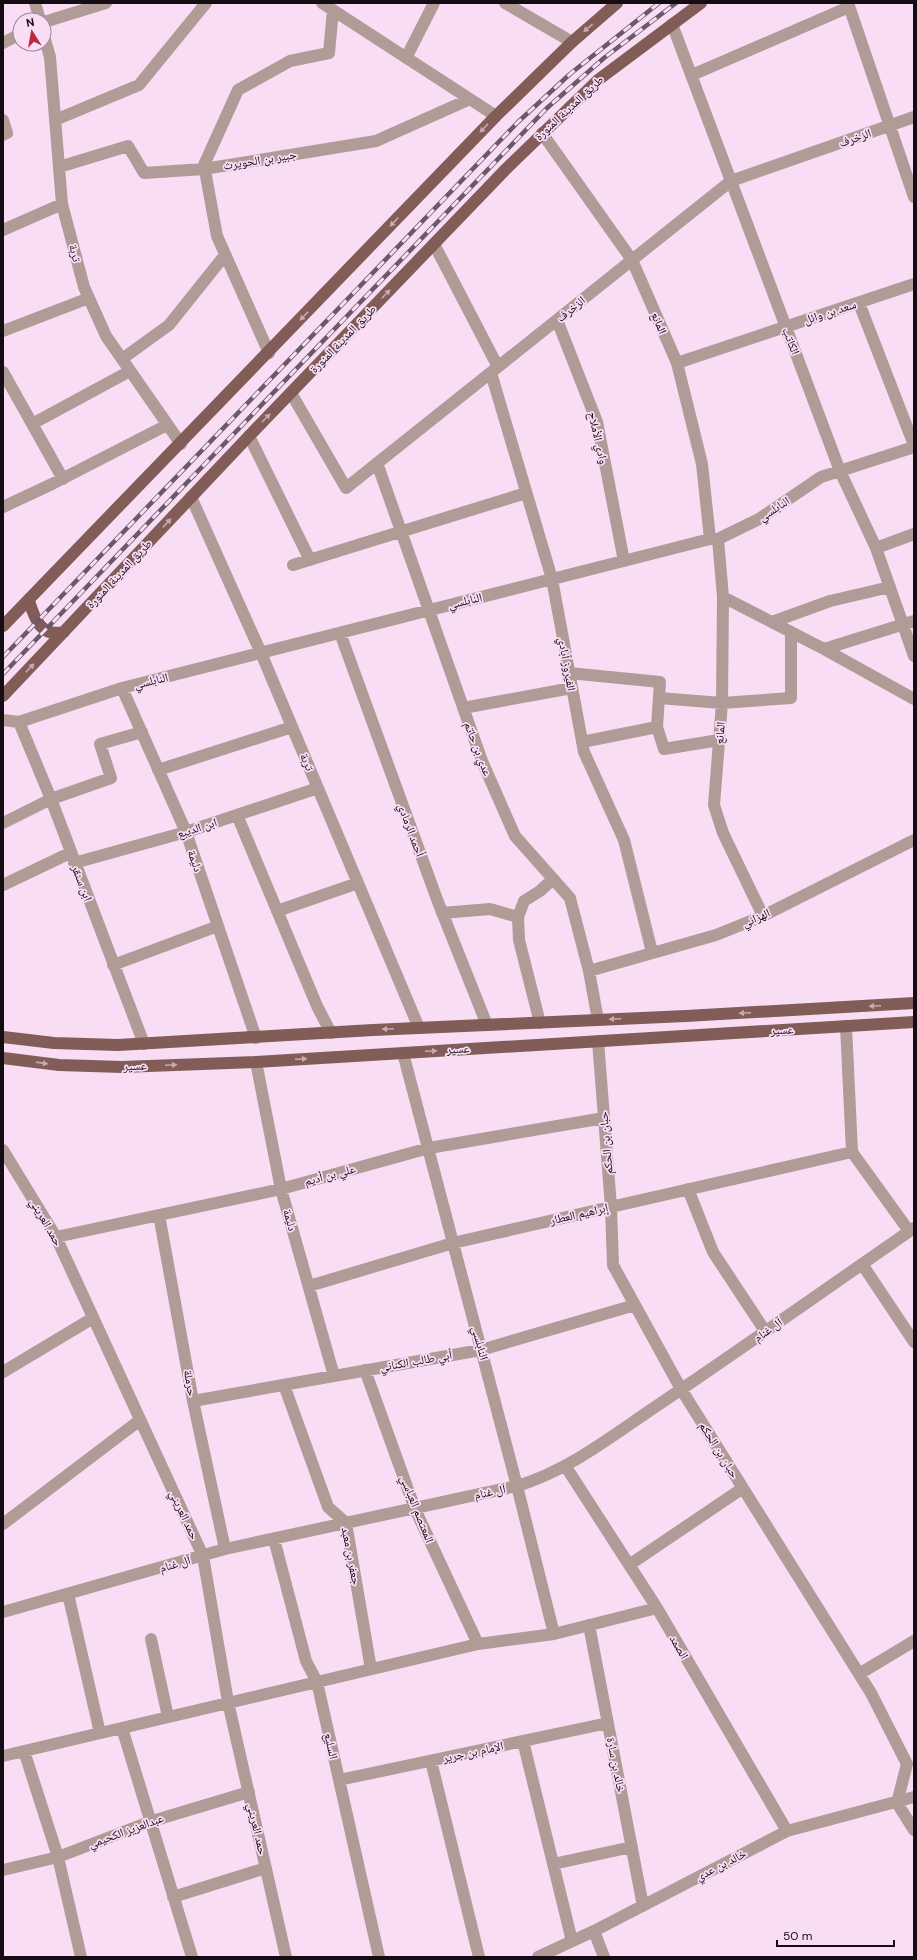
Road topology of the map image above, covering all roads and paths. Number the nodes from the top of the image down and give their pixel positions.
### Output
1 (106, 3) edge
2 (206, 3) edge
3 (322, 3) edge
4 (434, 3) edge
5 (505, 3) edge
6 (617, 3) edge
7 (701, 3) edge
8 (848, 5) edge
9 (333, 10) junction
10 (52, 20) edge
11 (672, 24) junction
12 (12, 38) edge
13 (572, 42) junction
14 (3, 43) edge
15 (49, 52) edge
16 (406, 58) junction
17 (692, 75) junction
18 (470, 99) junction
19 (496, 116) junction
20 (914, 117) edge
21 (3, 120) edge
22 (55, 120) junction
23 (891, 125) junction
24 (542, 133) junction
25 (3, 135) edge
26 (59, 167) junction
27 (204, 167) junction
28 (731, 181) junction
29 (914, 197) edge
30 (62, 204) junction
31 (3, 230) edge
32 (434, 244) junction
33 (225, 255) junction
34 (632, 260) junction
35 (914, 284) edge
36 (89, 298) junction
37 (858, 302) junction
38 (557, 320) junction
39 (786, 327) junction
40 (3, 331) edge
41 (269, 353) junction
42 (122, 359) junction
43 (677, 363) junction
44 (494, 370) junction
45 (130, 371) junction
46 (3, 372) edge
47 (291, 393) junction
48 (32, 424) junction
49 (167, 425) junction
50 (249, 436) junction
51 (181, 444) junction
52 (914, 446) edge
53 (377, 464) junction
54 (840, 471) junction
55 (63, 479) junction
56 (526, 493) junction
57 (191, 497) junction
58 (4, 505) edge
59 (401, 532) junction
60 (914, 534) edge
61 (714, 539) junction
62 (876, 548) junction
63 (310, 560) junction
64 (624, 561) junction
65 (293, 565) dead end
66 (552, 579) junction
67 (890, 587) junction
68 (723, 597) junction
69 (29, 600) junction
70 (429, 610) junction
71 (772, 622) junction
72 (909, 623) edge
73 (3, 626) edge
74 (64, 632) junction
75 (791, 632) junction
76 (340, 633) junction
77 (824, 649) junction
78 (261, 653) junction
79 (914, 656) edge
80 (569, 673) junction
81 (122, 688) junction
82 (572, 688) junction
83 (3, 696) edge
84 (659, 698) junction
85 (914, 699) edge
86 (722, 703) junction
87 (463, 708) junction
88 (3, 720) edge
89 (19, 722) junction
90 (292, 727) junction
91 (657, 727) junction
92 (142, 732) junction
93 (719, 740) junction
94 (582, 742) junction
95 (158, 770) junction
96 (318, 788) junction
97 (51, 799) junction
98 (238, 815) junction
99 (3, 823) edge
100 (186, 832) junction
101 (914, 840) edge
102 (72, 858) junction
103 (553, 879) junction
104 (5, 880) edge
105 (358, 883) junction
106 (277, 911) junction
107 (442, 912) junction
108 (763, 916) junction
109 (518, 917) junction
110 (218, 926) junction
111 (652, 952) junction
112 (114, 965) junction
113 (589, 971) junction
114 (914, 1003) edge
115 (598, 1020) junction
116 (914, 1022) edge
117 (540, 1023) junction
118 (487, 1025) junction
119 (846, 1026) junction
120 (419, 1028) junction
121 (331, 1033) junction
122 (3, 1037) edge
123 (256, 1038) junction
124 (598, 1041) junction
125 (144, 1044) junction
126 (403, 1053) junction
127 (3, 1058) edge
128 (256, 1062) junction
129 (604, 1118) junction
130 (429, 1148) junction
131 (3, 1150) edge
132 (852, 1152) junction
133 (281, 1189) junction
134 (688, 1189) junction
135 (611, 1207) junction
136 (159, 1215) junction
137 (911, 1230) edge
138 (56, 1237) junction
139 (453, 1243) junction
140 (862, 1264) junction
141 (308, 1286) junction
142 (635, 1305) junction
143 (93, 1318) junction
144 (765, 1331) junction
145 (914, 1342) edge
146 (481, 1350) junction
147 (365, 1370) junction
148 (3, 1372) edge
149 (334, 1376) junction
150 (284, 1385) junction
151 (681, 1389) junction
152 (193, 1401) junction
153 (140, 1420) junction
154 (566, 1467) junction
155 (517, 1486) junction
156 (743, 1488) junction
157 (415, 1509) junction
158 (346, 1523) junction
159 (3, 1524) edge
160 (274, 1539) junction
161 (225, 1549) junction
162 (203, 1556) junction
163 (629, 1565) junction
164 (68, 1594) junction
165 (657, 1608) junction
166 (3, 1612) edge
167 (589, 1625) junction
168 (554, 1634) junction
169 (151, 1639) dead end
170 (914, 1641) edge
171 (478, 1644) junction
172 (371, 1669) junction
173 (859, 1674) junction
174 (317, 1682) junction
175 (228, 1702) junction
176 (168, 1717) junction
177 (608, 1723) junction
178 (122, 1728) junction
179 (100, 1733) junction
180 (523, 1741) junction
181 (24, 1751) junction
182 (3, 1756) edge
183 (431, 1761) junction
184 (339, 1780) junction
185 (249, 1792) junction
186 (914, 1797) edge
187 (897, 1803) junction
188 (149, 1822) junction
189 (914, 1830) edge
190 (787, 1831) junction
191 (632, 1847) junction
192 (58, 1857) junction
193 (553, 1864) junction
194 (266, 1868) junction
195 (3, 1870) edge
196 (173, 1897) junction
197 (643, 1906) junction
198 (594, 1931) junction
199 (572, 1941) junction
200 (80, 1957) edge
201 (192, 1957) edge
202 (286, 1957) edge
203 (379, 1957) edge
204 (479, 1957) edge
205 (538, 1957) edge
206 (604, 1957) edge

1 - 10 street
2 - 22 street
3 - 9 street
4 - 16 street
5 - 13 street
6 -> 13 main road
7 - 11 main road, طريق المدينة المنورة
8 - 17 street
8 - 23 street
9 - 16 street
9 - 27 street
11 - 17 street, الكاتب
11 - 24 main road, طريق المدينة المنورة
12 - 14 street
13 - 19 main road
15 - 22 street, تربة
16 - 18 street
17 - 28 street, الكاتب
18 - 19 street
18 - 27 street, جبير بن الحويرث
19 -> 41 main road
20 - 23 street, الزخرف
21 - 25 street
22 - 26 street, تربة
23 - 28 street, الزخرف
23 - 29 street
24 - 32 main road, طريق المدينة المنورة
24 - 34 street, المانع
26 - 27 street, جبير بن الحويرث
26 - 30 street, تربة
27 - 33 street
28 - 34 street, الزخرف
28 - 39 street, الكاتب
30 - 31 street
30 - 36 street, تربة
32 - 44 street, الفيروز آبادي
47 -> 32 main road, طريق المدينة المنورة
33 - 41 street
33 - 42 street
34 - 38 street, الزخرف
34 - 43 street, المانع
35 - 37 street, سعد بن وائل
36 - 40 street
36 - 42 street, تربة
37 - 39 street, سعد بن وائل
37 - 52 street
38 - 44 street, الزخرف
38 - 64 street, وادي الأملاح
39 - 43 street, سعد بن وائل
39 - 54 street, الكاتب
41 - 51 main road
42 - 45 street, تربة
43 - 61 street, المانع
44 - 53 street, الزخرف
44 - 56 street, الفيروز آبادي
45 - 48 street
45 - 49 street, تربة
46 - 48 street
50 -> 47 main road, طريق المدينة المنورة
47 - 53 street, الزخرف
48 - 55 street
49 - 51 street, تربة
49 - 55 street
50 - 57 main road, طريق المدينة المنورة
50 - 63 street
51 - 69 main road
52 - 54 street, النابلسي
53 - 59 street, عدي بن حاتم
54 - 61 street, النابلسي
54 - 62 street, الكاتب
55 - 58 street
56 - 59 street
56 - 66 street, الفيروز آبادي
74 -> 57 main road, طريق المدينة المنورة
57 - 78 street, تربة
59 - 63 street
59 - 70 street, عدي بن حاتم
60 - 62 street
61 - 64 street, النابلسي
61 - 68 street, المانع
62 - 67 street, الكاتب
63 - 65 street
64 - 66 street, النابلسي
66 - 70 street, النابلسي
66 - 80 street, الفيروز آبادي
67 - 71 street
67 - 72 street, الكاتب
68 - 71 street
68 - 86 street, المانع
69 - 73 main road
69 - 74 main road
70 - 76 street, النابلسي
70 - 87 street, عدي بن حاتم
71 - 75 street
72 - 77 street
72 - 79 street, الكاتب
83 -> 74 main road, طريق المدينة المنورة
75 - 77 street
75 - 86 street
76 - 78 street, النابلسي
76 - 107 street, أحمد الرمادي
77 - 85 street
78 - 81 street, النابلسي
78 - 90 street, تربة
80 - 82 street, الفيروز آبادي
80 - 84 street
81 - 89 street, النابلسي
81 - 92 street, دليمة
82 - 87 street
82 - 94 street, الفيروز آبادي
84 - 86 street
84 - 91 street
86 - 93 street, المانع
87 - 103 street, عدي بن حاتم
88 - 89 street, النابلسي
89 - 97 street, ابن سنقر
90 - 95 street
90 - 96 street, تربة
91 - 93 street
91 - 94 street
92 - 95 street, دليمة
92 - 97 street
93 - 108 street, المانع
94 - 111 street, الفيروز آبادي
95 - 100 street, دليمة
96 - 98 street, ابن الديبع
96 - 105 street, تربة
97 - 99 street
97 - 102 street, ابن سنقر
98 - 100 street, ابن الديبع
98 - 106 street
100 - 102 street, ابن الديبع
100 - 110 street, دليمة
101 - 108 street, الهزاني
102 - 104 street, ابن الديبع
102 - 112 street, ابن سنقر
103 - 109 street
103 - 113 street, عدي بن حاتم
105 - 106 street
105 - 120 street, تربة
106 - 121 street
107 - 109 street
107 - 118 street, أحمد الرمادي
108 - 111 street, الهزاني
109 - 117 street
110 - 112 street
110 - 123 street, دليمة
111 - 113 street, الهزاني
112 - 125 street, ابن سنقر
113 - 115 street, عدي بن حاتم
114 -> 115 main road, عسير
115 - 117 main road, عسير
116 - 119 main road, عسير
117 - 118 main road, عسير
118 - 120 main road, عسير
119 - 124 main road, عسير
119 - 132 street
120 -> 121 main road, عسير
121 - 123 main road, عسير
122 - 125 main road, عسير
123 - 125 main road, عسير
126 -> 124 main road, عسير
124 - 129 street, حبان بن الحكم
128 -> 126 main road, عسير
126 - 130 street, النابلسي
127 -> 128 main road, عسير
128 - 133 street, دليمة
129 - 130 street, علي بن أديم
129 - 135 street, حبان بن الحكم
130 - 133 street, علي بن أديم
130 - 139 street, النابلسي
131 - 138 street, حمد العريني
132 - 134 street, إبراهيم العطار
132 - 137 street
133 - 136 street, علي بن أديم
133 - 141 street, دليمة
134 - 135 street, إبراهيم العطار
134 - 144 street
135 - 139 street, إبراهيم العطار
135 - 142 street, حبان بن الحكم
136 - 138 street, علي بن أديم
136 - 152 street, حرملة
137 - 140 street, آل غنام
138 - 143 street, حمد العريني
139 - 141 street, إبراهيم العطار
139 - 146 street, النابلسي
140 - 144 street, آل غنام
140 - 145 street
141 - 149 street, دليمة
142 - 146 street, أبي طالب الكناني
142 - 151 street, حبان بن الحكم
143 - 148 street
143 - 153 street, حمد العريني
144 - 151 street, آل غنام
146 - 147 street, أبي طالب الكناني
146 - 155 street, النابلسي
147 - 149 street, أبي طالب الكناني
147 - 157 street, المعتصم العباسي
149 - 150 street, أبي طالب الكناني
150 - 152 street, أبي طالب الكناني
150 - 158 street, جعفر بن معبد
151 - 154 street, آل غنام
151 - 156 street, حبان بن الحكم
152 - 161 street, حرملة
153 - 159 street
153 - 162 street, حمد العريني
154 - 155 street, آل غنام
154 - 163 street, الصمد
155 - 157 street, آل غنام
155 - 168 street, النابلسي
156 - 163 street
156 - 173 street, حبان بن الحكم
157 - 158 street, آل غنام
157 - 171 street, المعتصم العباسي
158 - 160 street, آل غنام
158 - 172 street, جعفر بن معبد
160 - 161 street, آل غنام
160 - 174 street, السليع
161 - 162 street, آل غنام
162 - 164 street, آل غنام
162 - 175 street, حمد العريني
163 - 165 street, الصمد
164 - 166 street, آل غنام
164 - 179 street
165 - 167 street
165 - 190 street, الصمد
167 - 168 street
167 - 177 street, خالد بن سارة
168 - 171 street
169 - 176 street
170 - 173 street
171 - 172 street
172 - 174 street
173 - 187 street, حبان بن الحكم
174 - 175 street
174 - 184 street, السليع
175 - 176 street
175 - 185 street, حمد العريني
176 - 178 street
177 - 180 street, الإمام بن جرير
177 - 191 street, خالد بن سارة
178 - 179 street
178 - 188 street
179 - 181 street
180 - 183 street, الإمام بن جرير
180 - 193 street
181 - 182 street
181 - 192 street
183 - 184 street, الإمام بن جرير
183 - 204 street
184 - 203 street, السليع
185 - 188 street, عبدالعزيز الكحيمي
185 - 194 street, حمد العريني
186 - 187 street, خالد بن عدي
187 - 189 street
187 - 190 street, خالد بن عدي
188 - 192 street, عبدالعزيز الكحيمي
188 - 196 street
190 - 197 street, خالد بن عدي
191 - 193 street
191 - 197 street, خالد بن سارة
192 - 195 street, عبدالعزيز الكحيمي
192 - 200 street
193 - 199 street
194 - 196 street
194 - 202 street, حمد العريني
196 - 201 street
197 - 198 street, خالد بن عدي
198 - 199 street, خالد بن عدي
198 - 206 street
199 - 205 street, خالد بن عدي

